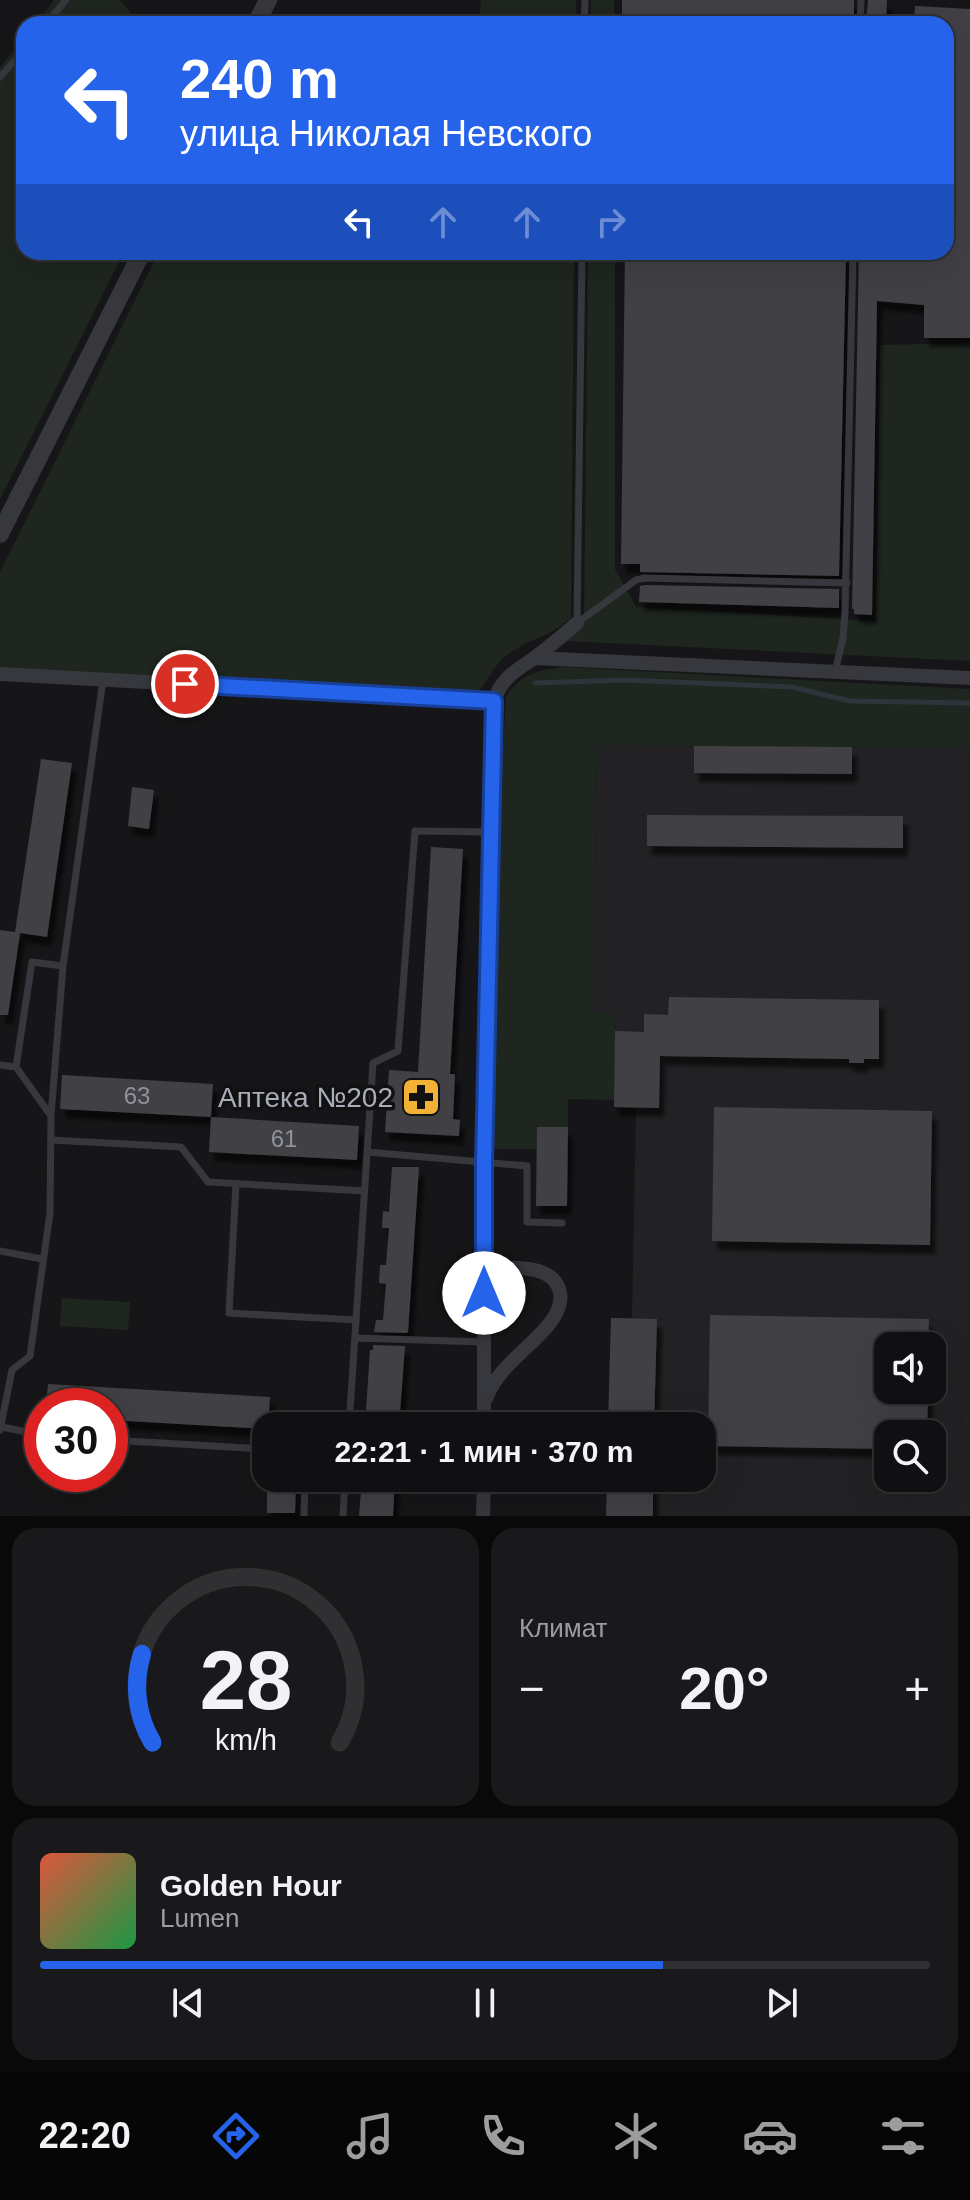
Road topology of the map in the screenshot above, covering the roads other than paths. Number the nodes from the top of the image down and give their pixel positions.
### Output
1 (66, 0) edge
2 (53, 16) edge
3 (16, 59) edge
4 (0, 77) edge
5 (138, 260) edge
6 (582, 260) edge
7 (853, 260) edge
8 (0, 534) edge
9 (847, 583) junction
10 (577, 623) junction
11 (534, 658) junction
12 (835, 672) junction
13 (0, 674) edge
14 (970, 678) edge
15 (103, 680) junction
16 (494, 701) junction
17 (491, 832) junction
18 (63, 966) junction
19 (0, 1065) edge
20 (16, 1067) junction
21 (51, 1116) junction
22 (51, 1140) junction
23 (367, 1152) junction
24 (484, 1164) junction
25 (236, 1184) junction
26 (364, 1191) junction
27 (562, 1223) dead end
28 (0, 1251) edge
29 (42, 1259) junction
30 (484, 1268) junction
31 (356, 1320) junction
32 (355, 1338) junction
33 (484, 1342) junction
34 (0, 1369) edge
35 (12, 1370) junction
36 (485, 1409) junction
37 (350, 1412) edge
38 (485, 1412) edge
39 (1, 1429) edge
40 (24, 1432) edge
41 (128, 1441) edge
42 (252, 1448) edge
43 (305, 1492) edge
44 (344, 1492) edge
45 (484, 1492) edge
46 (304, 1516) edge
47 (343, 1516) edge
48 (483, 1516) edge

1 - 2 lane
3 - 4 lane
5 - 8 street
6 - 10 lane
7 - 9 lane
9 - 10 lane
9 - 12 lane
10 - 11 street
11 - 12 street
11 - 16 street
12 - 14 street
13 - 15 street
15 - 16 street
15 - 18 lane
16 - 17 street
17 - 23 lane
17 - 24 street
18 - 20 lane
18 - 21 lane
19 - 20 lane
20 - 21 lane
21 - 22 lane
22 - 25 lane
22 - 29 lane
23 - 24 lane
23 - 26 lane
24 - 27 lane
24 - 30 street
25 - 26 lane
25 - 31 lane
26 - 31 lane
28 - 29 lane
29 - 35 lane
30 - 33 street
30 - 36 street
31 - 32 lane
32 - 33 lane
32 - 37 lane
33 - 36 street
34 - 35 lane
35 - 39 lane
36 - 38 street
39 - 40 lane
41 - 42 lane
43 - 46 lane
44 - 47 lane
45 - 48 street

